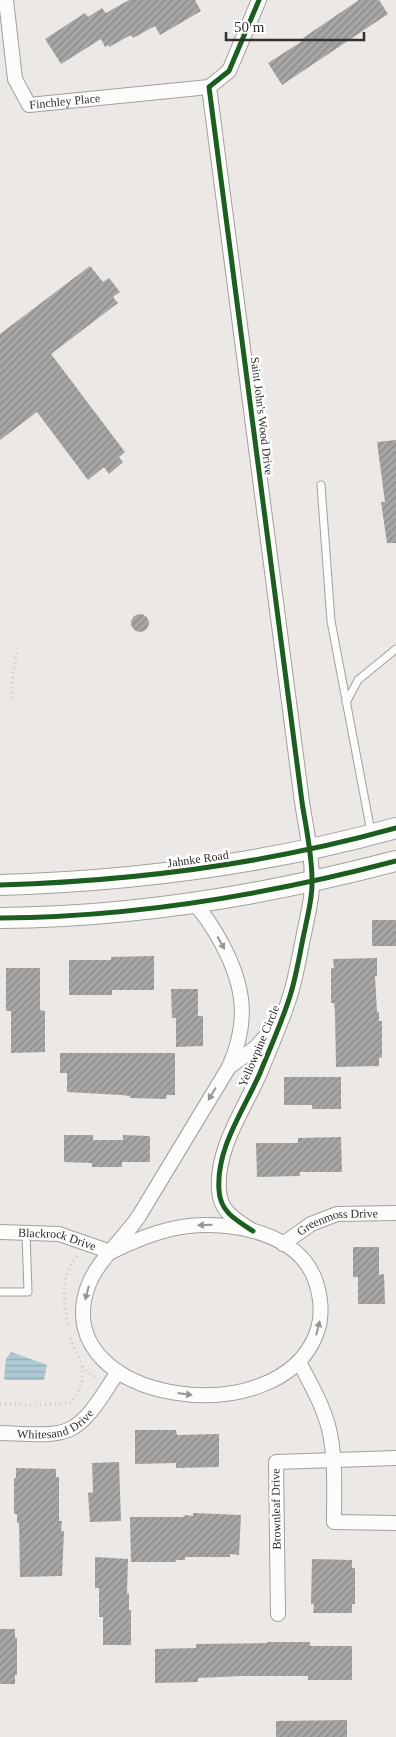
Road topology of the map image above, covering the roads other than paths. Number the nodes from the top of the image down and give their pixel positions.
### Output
1 (6, 0) edge
2 (259, 0) edge
3 (209, 87) junction
4 (321, 485) dead end
5 (396, 649) edge
6 (346, 703) junction
7 (396, 828) edge
8 (372, 834) junction
9 (310, 849) junction
10 (396, 861) edge
11 (312, 882) junction
12 (0, 885) edge
13 (194, 902) junction
14 (0, 918) edge
15 (282, 1016) junction
16 (229, 1066) junction
17 (396, 1212) edge
18 (253, 1231) junction
19 (0, 1232) edge
20 (26, 1232) junction
21 (283, 1244) junction
22 (111, 1252) junction
23 (0, 1292) edge
24 (299, 1362) junction
25 (118, 1372) junction
26 (0, 1433) edge
27 (396, 1458) edge
28 (333, 1460) junction
29 (396, 1523) edge
30 (278, 1614) dead end

1 - 3 street, Finchley Place
2 - 3 street
3 - 9 street, Saint John's Wood Drive
4 - 6 lane
5 - 6 lane
6 - 8 lane
7 - 8 main road, Jahnke Road
8 - 9 main road, Jahnke Road
9 - 11 street, Yellowpine Circle
9 - 12 main road, Jahnke Road
10 - 11 main road
11 - 13 main road
11 - 15 street, Yellowpine Circle
13 - 14 main road
13 -> 16 street, Yellowpine Circle
15 - 16 street, Yellowpine Circle
15 - 18 street, Yellowpine Circle
16 -> 22 street, Yellowpine Circle
17 - 21 street, Greenmoss Drive
18 - 21 street, Yellowpine Circle
18 -> 22 street, Yellowpine Circle
19 - 20 street, Blackrock Drive
20 - 22 street, Blackrock Drive
20 - 23 lane
24 -> 21 street, Yellowpine Circle
22 -> 25 street, Yellowpine Circle
25 -> 24 street, Yellowpine Circle
24 - 28 street
25 - 26 street, Whitesand Drive
27 - 28 street, Brownleaf Drive
28 - 29 street
28 - 30 street, Brownleaf Drive

